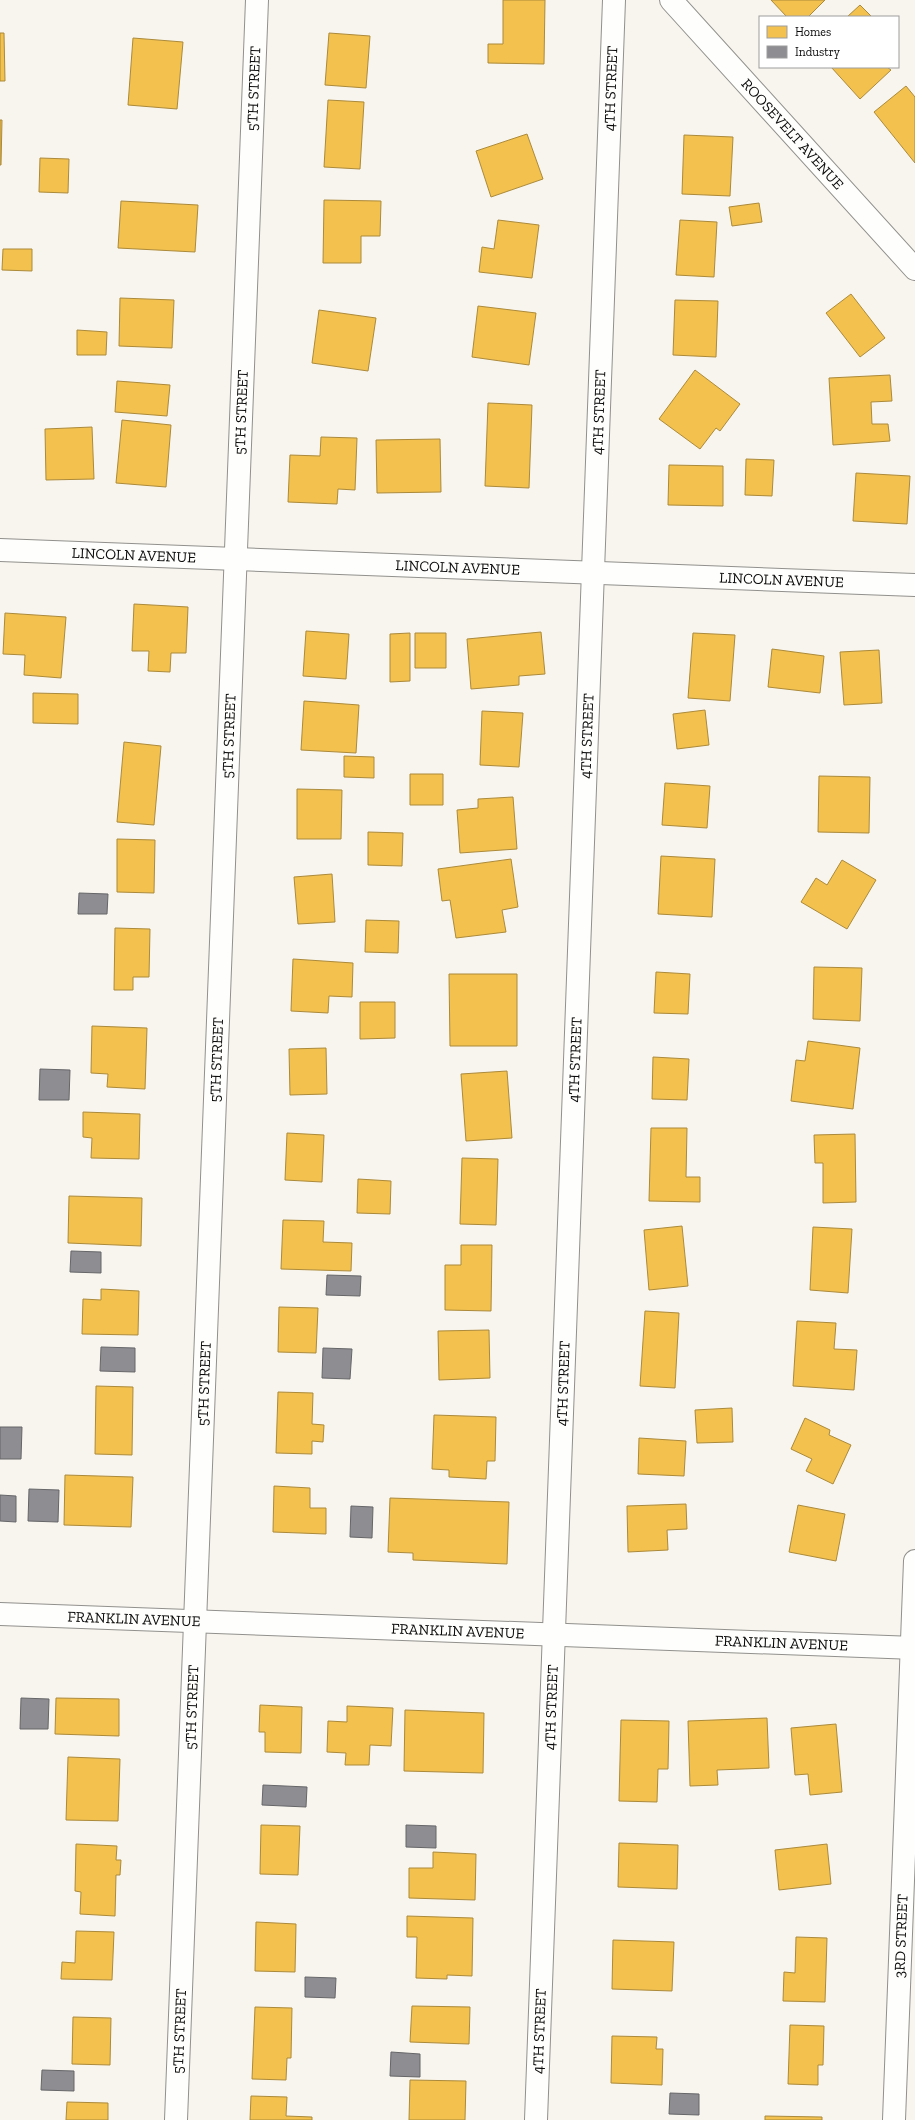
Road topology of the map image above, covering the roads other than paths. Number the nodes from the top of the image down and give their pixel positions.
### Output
1 (257, 0) edge
2 (614, 0) edge
3 (671, 0) edge
4 (915, 269) edge
5 (0, 550) edge
6 (236, 559) junction
7 (594, 573) junction
8 (915, 585) edge
9 (915, 1561) edge
10 (0, 1614) edge
11 (196, 1621) junction
12 (555, 1634) junction
13 (913, 1648) edge
14 (176, 2120) edge
15 (536, 2120) edge
16 (894, 2120) edge

1 - 6 street, 5TH STREET
2 - 7 street, 4TH STREET
3 - 4 street, ROOSEVELT AVENUE
5 - 6 street, LINCOLN AVENUE
6 - 7 street, LINCOLN AVENUE
6 - 11 street, 5TH STREET
7 - 8 street, LINCOLN AVENUE
7 - 12 street, 4TH STREET
9 - 13 street, 3RD STREET
10 - 11 street, FRANKLIN AVENUE
11 - 12 street, FRANKLIN AVENUE
11 - 14 street, 5TH STREET
12 - 13 street, FRANKLIN AVENUE
12 - 15 street, 4TH STREET
13 - 16 street, 3RD STREET

